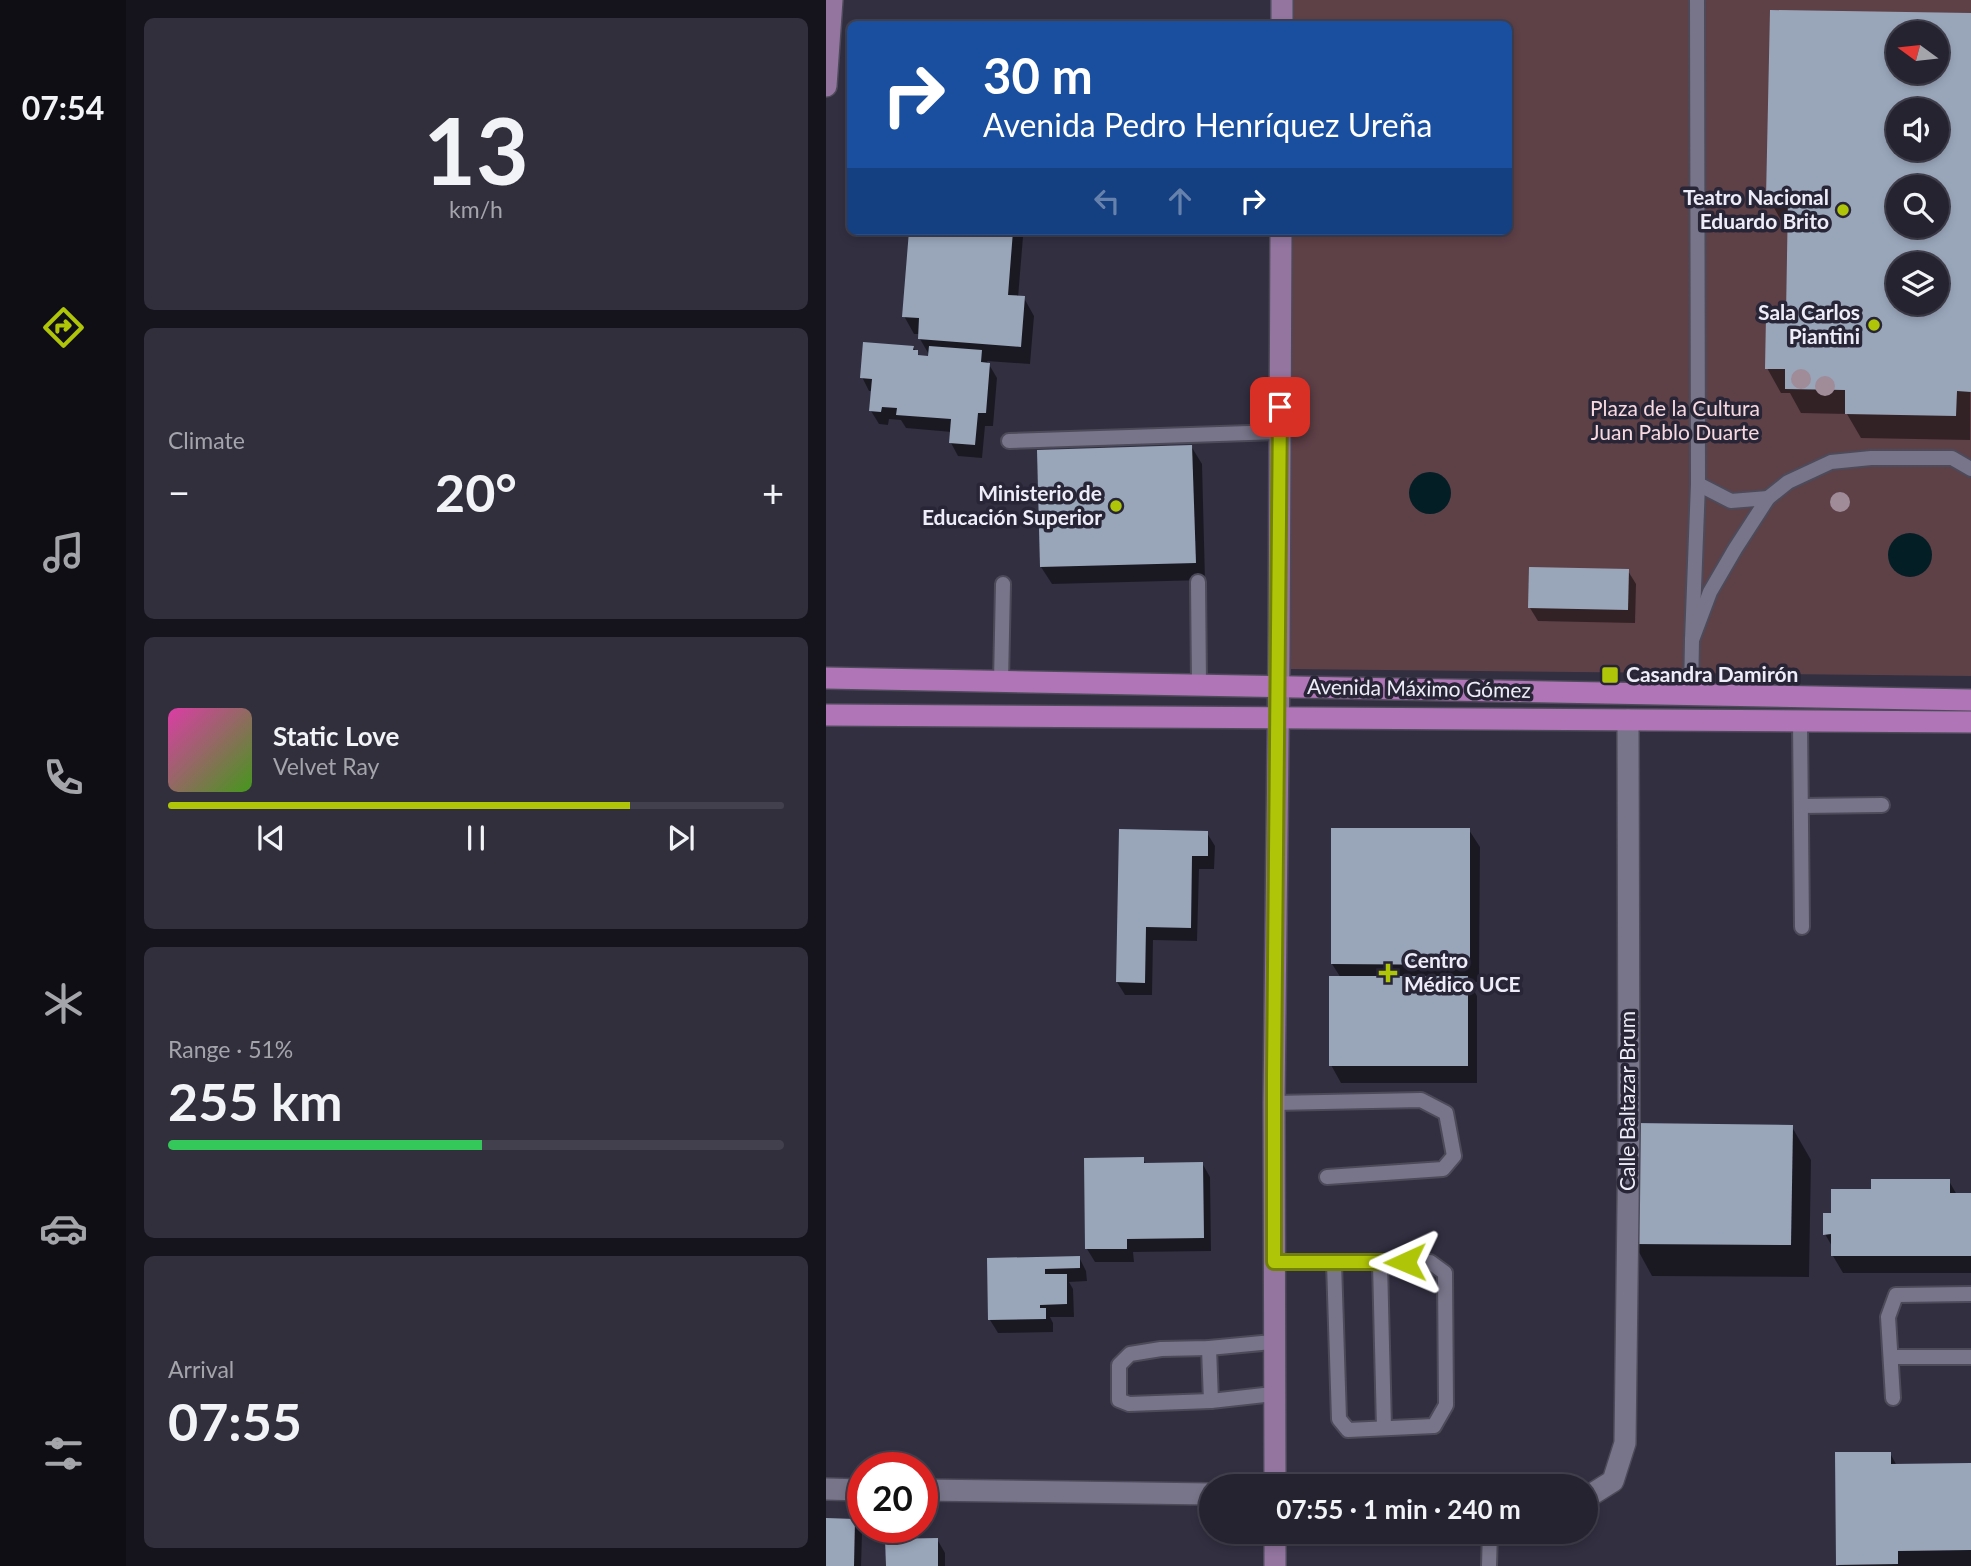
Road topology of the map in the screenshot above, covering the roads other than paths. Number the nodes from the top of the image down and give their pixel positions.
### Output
1 (832, 0) edge
2 (1282, 0) edge
3 (1697, 0) edge
4 (1282, 21) edge
5 (826, 86) edge
6 (1281, 235) edge
7 (1280, 432) junction
8 (1009, 441) dead end
9 (1971, 469) edge
10 (1698, 484) junction
11 (1768, 498) junction
12 (1198, 582) dead end
13 (1003, 584) dead end
14 (1692, 640) junction
15 (826, 678) edge
16 (1001, 682) junction
17 (1199, 685) junction
18 (1279, 687) junction
19 (1690, 694) junction
20 (1971, 700) edge
21 (826, 715) edge
22 (1278, 718) junction
23 (1628, 720) junction
24 (1800, 721) junction
25 (1971, 722) edge
26 (1882, 805) dead end
27 (1801, 806) junction
28 (1802, 927) dead end
29 (1274, 1103) junction
30 (1327, 1177) dead end
31 (1274, 1262) junction
32 (1334, 1263) junction
33 (1380, 1263) junction
34 (1971, 1294) edge
35 (1273, 1342) junction
36 (1209, 1348) junction
37 (1891, 1357) junction
38 (1971, 1357) edge
39 (1273, 1394) junction
40 (1893, 1398) dead end
41 (1211, 1401) junction
42 (1384, 1427) junction
43 (1275, 1474) edge
44 (826, 1489) edge
45 (847, 1490) edge
46 (938, 1490) edge
47 (1598, 1490) edge
48 (1199, 1494) edge
49 (1275, 1544) edge
50 (1490, 1544) edge
51 (1275, 1566) edge
52 (1489, 1566) edge

1 - 5 main road
2 - 4 main road
3 - 10 lane
6 - 7 main road
7 - 8 lane
7 - 18 main road
9 - 11 lane
10 - 11 lane
10 - 14 lane
11 - 14 lane
12 - 17 lane
13 - 16 lane
14 - 19 lane
15 - 16 main road, Avenida Máximo Gómez
16 - 17 main road, Avenida Máximo Gómez
17 - 18 main road, Avenida Máximo Gómez
18 - 19 main road, Avenida Máximo Gómez
18 - 22 main road
19 - 20 main road, Avenida Máximo Gómez
21 - 22 main road, Avenida Máximo Gómez
22 - 23 main road, Avenida Máximo Gómez
22 - 29 main road
23 - 24 main road, Avenida Máximo Gómez
23 - 47 street, Calle Baltazar Brum
24 - 25 main road, Avenida Máximo Gómez
24 - 27 lane
26 - 27 lane
27 - 28 lane
29 - 30 lane
29 - 31 main road
31 - 32 lane
31 - 35 main road
32 - 33 lane
32 - 42 lane
33 - 42 lane
33 - 42 lane
34 - 37 lane
35 - 36 lane
35 - 39 main road
36 - 41 lane
36 - 41 lane
37 - 38 lane
37 - 40 lane
39 - 41 lane
39 - 43 main road
44 - 45 street
46 - 48 street
49 - 51 main road
50 - 52 lane

